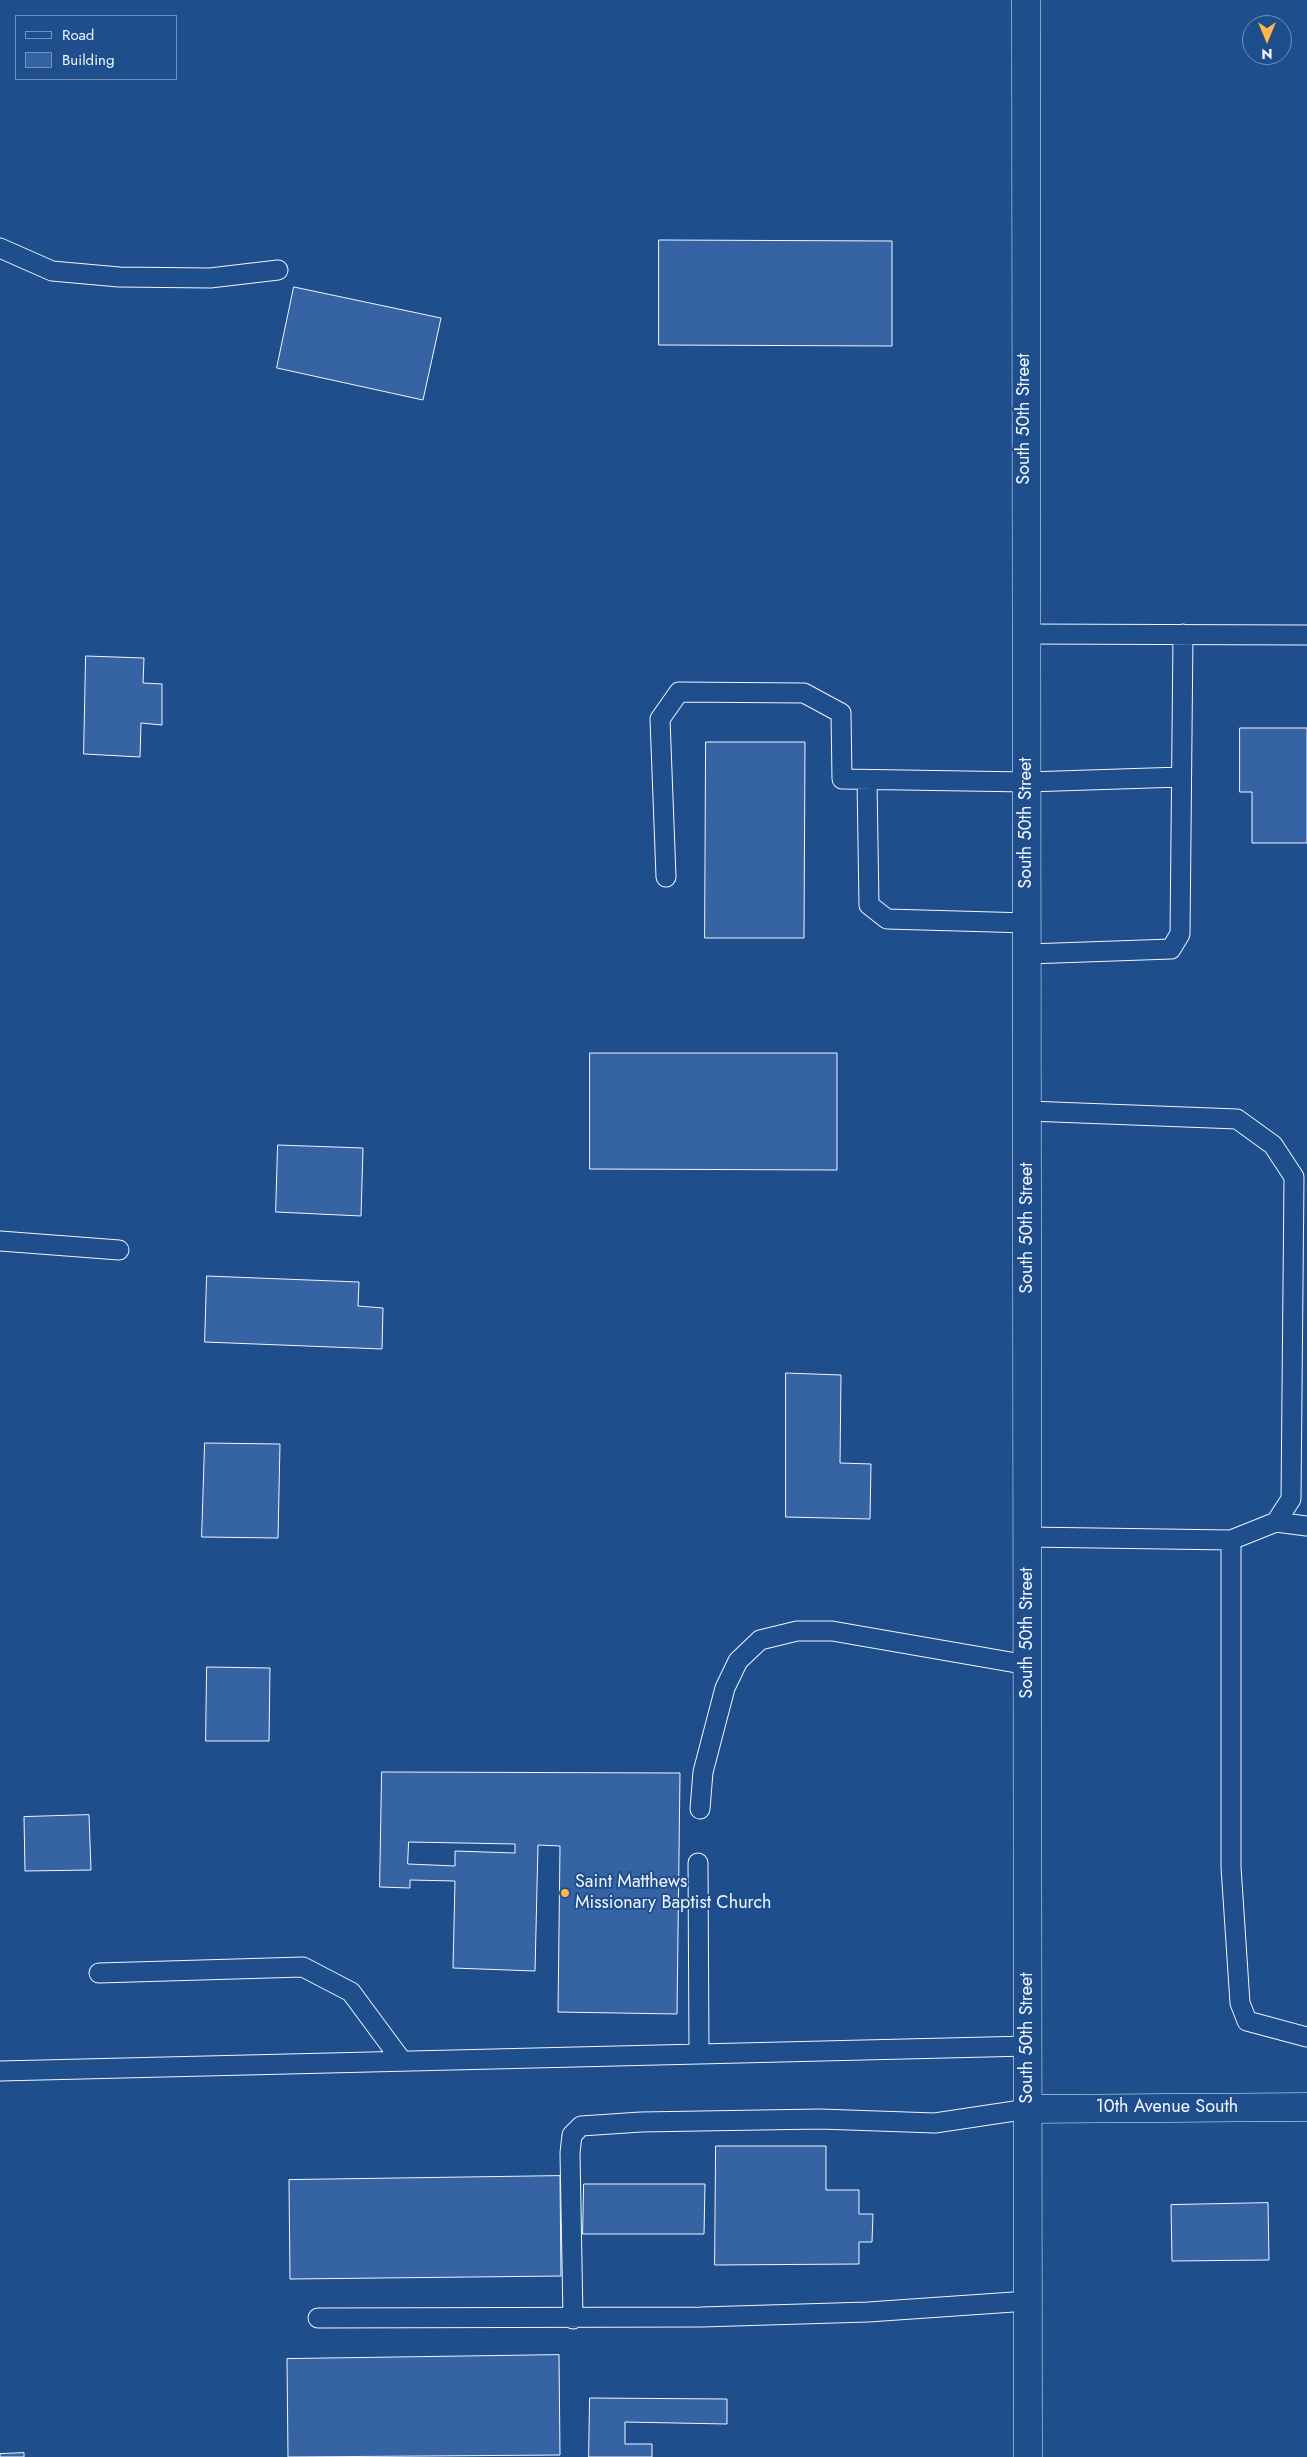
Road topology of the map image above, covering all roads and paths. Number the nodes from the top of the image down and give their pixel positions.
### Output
1 (1026, 0) edge
2 (0, 248) edge
3 (278, 270) dead end
4 (1025, 634) junction
5 (1183, 634) junction
6 (1307, 635) edge
7 (1181, 777) junction
8 (867, 780) junction
9 (1027, 782) junction
10 (666, 877) dead end
11 (1028, 923) junction
12 (1028, 954) junction
13 (1028, 1111) junction
14 (0, 1241) edge
15 (119, 1250) dead end
16 (1276, 1522) junction
17 (1307, 1526) edge
18 (1028, 1537) junction
19 (1231, 1540) junction
20 (1028, 1665) junction
21 (700, 1809) dead end
22 (698, 1863) dead end
23 (99, 1973) dead end
24 (1307, 2037) edge
25 (1028, 2046) junction
26 (699, 2054) junction
27 (402, 2061) junction
28 (0, 2071) edge
29 (1307, 2107) edge
30 (1028, 2109) junction
31 (1028, 2301) junction
32 (318, 2318) dead end
33 (572, 2319) junction
34 (1028, 2457) edge

1 - 4 main road, South 50th Street
2 - 3 lane
4 - 5 lane
4 - 9 main road, South 50th Street
5 - 6 lane
5 - 7 lane
7 - 9 lane
7 - 12 lane
8 - 9 lane
8 - 10 lane
8 - 11 lane
9 - 11 main road, South 50th Street
11 - 12 main road, South 50th Street
12 - 13 main road, South 50th Street
13 - 16 lane
13 - 18 main road, South 50th Street
14 - 15 lane
16 - 17 lane
16 - 19 lane
18 - 19 lane
18 - 20 main road, South 50th Street
19 - 24 lane
20 - 21 lane
20 - 25 main road, South 50th Street
22 - 26 lane
23 - 27 lane
25 - 26 lane
25 - 30 main road, South 50th Street
26 - 27 lane
27 - 28 lane
29 - 30 main road, 10th Avenue South
30 - 31 main road, South 50th Street
30 - 33 lane
31 - 33 lane
31 - 34 main road, South 50th Street
32 - 33 lane

